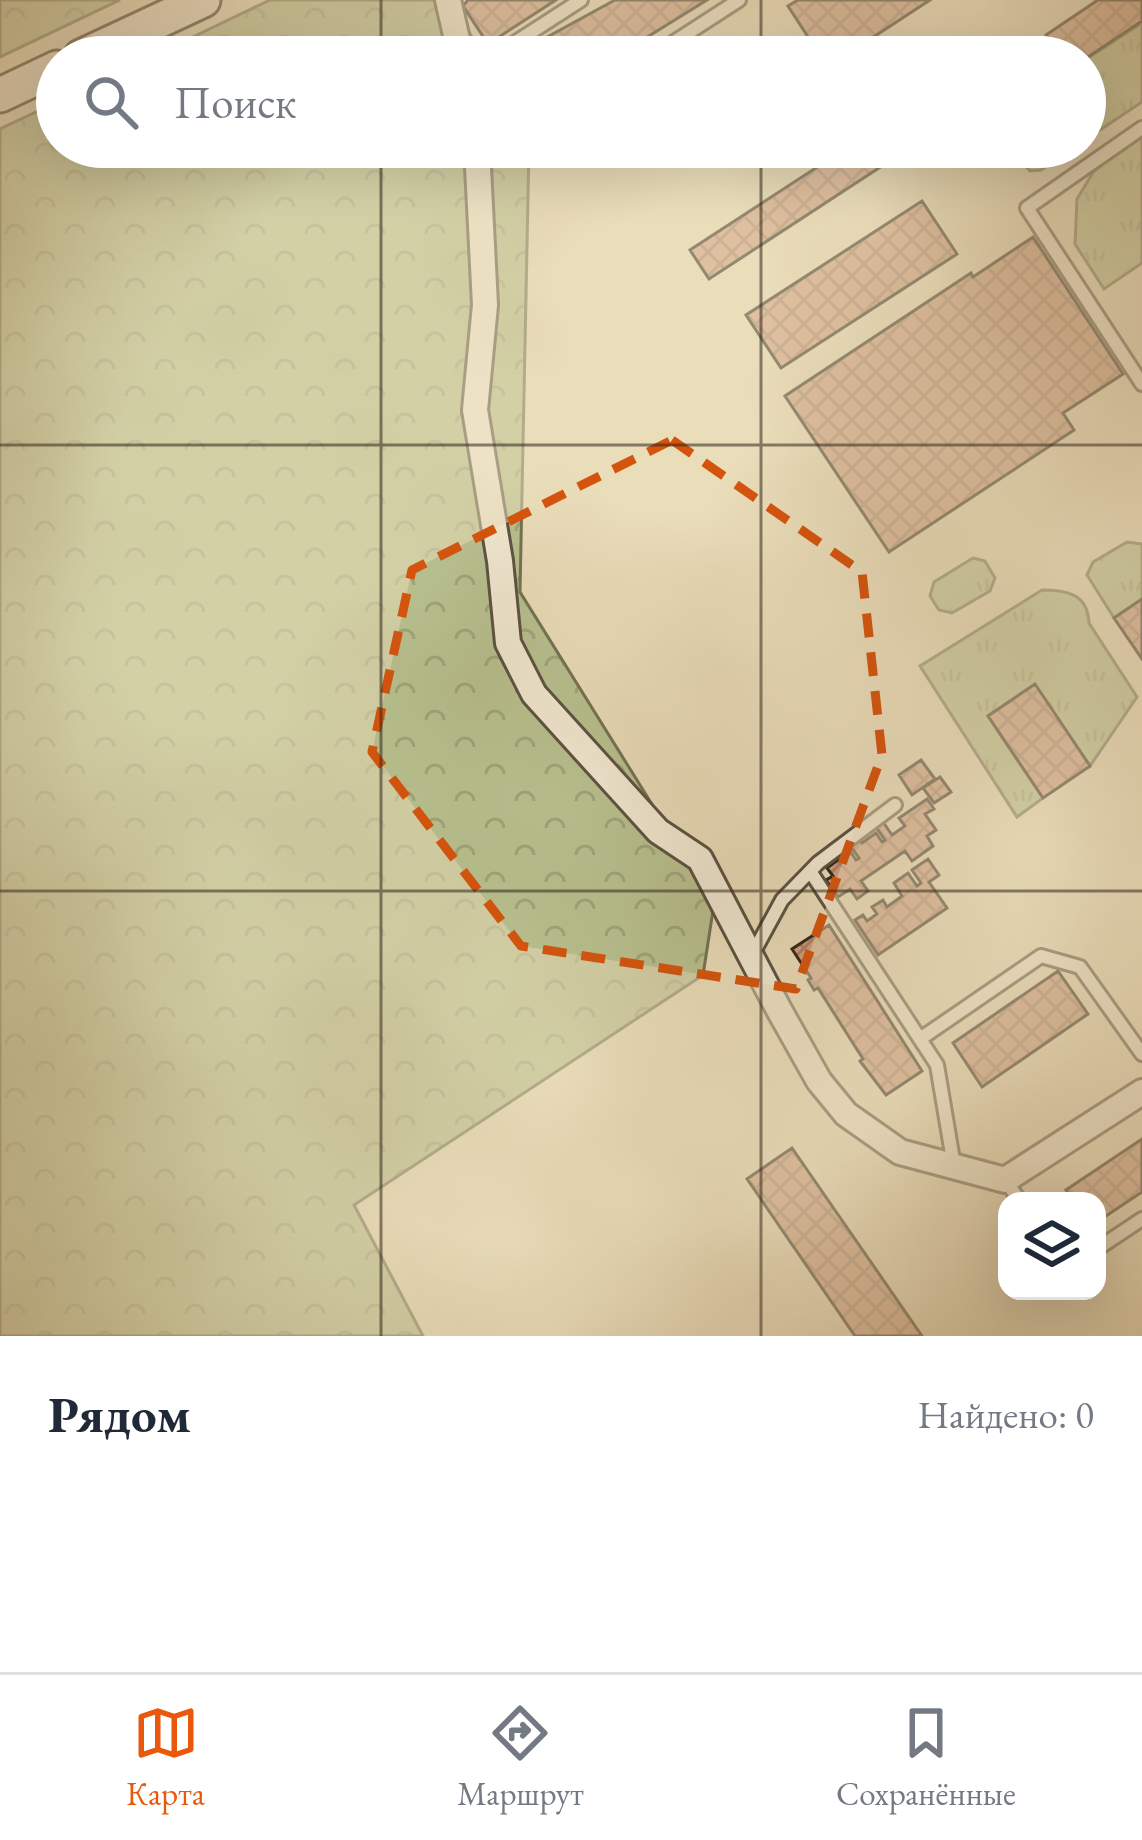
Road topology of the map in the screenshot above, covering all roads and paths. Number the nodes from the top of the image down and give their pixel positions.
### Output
1 (203, 0) edge
2 (448, 0) edge
3 (581, 0) edge
4 (739, 0) edge
5 (126, 36) edge
6 (456, 36) edge
7 (526, 36) edge
8 (683, 36) edge
9 (36, 78) edge
10 (0, 95) edge
11 (1142, 128) edge
12 (1106, 153) edge
13 (479, 168) edge
14 (1084, 168) edge
15 (1142, 384) edge
16 (895, 805) dead end
17 (810, 871) junction
18 (751, 957) junction
19 (920, 1039) junction
20 (1142, 1054) edge
21 (1142, 1092) edge
22 (954, 1167) junction
23 (1013, 1191) edge
24 (1142, 1219) edge
25 (1106, 1243) edge

1 - 5 main road
2 - 6 street
3 - 7 lane
4 - 8 lane
9 - 10 main road
11 - 12 lane
13 - 18 street
14 - 15 lane
16 - 17 lane
17 - 18 lane
17 - 19 lane
18 - 22 street
19 - 20 lane
19 - 22 lane
21 - 23 street
22 - 23 street
24 - 25 lane

